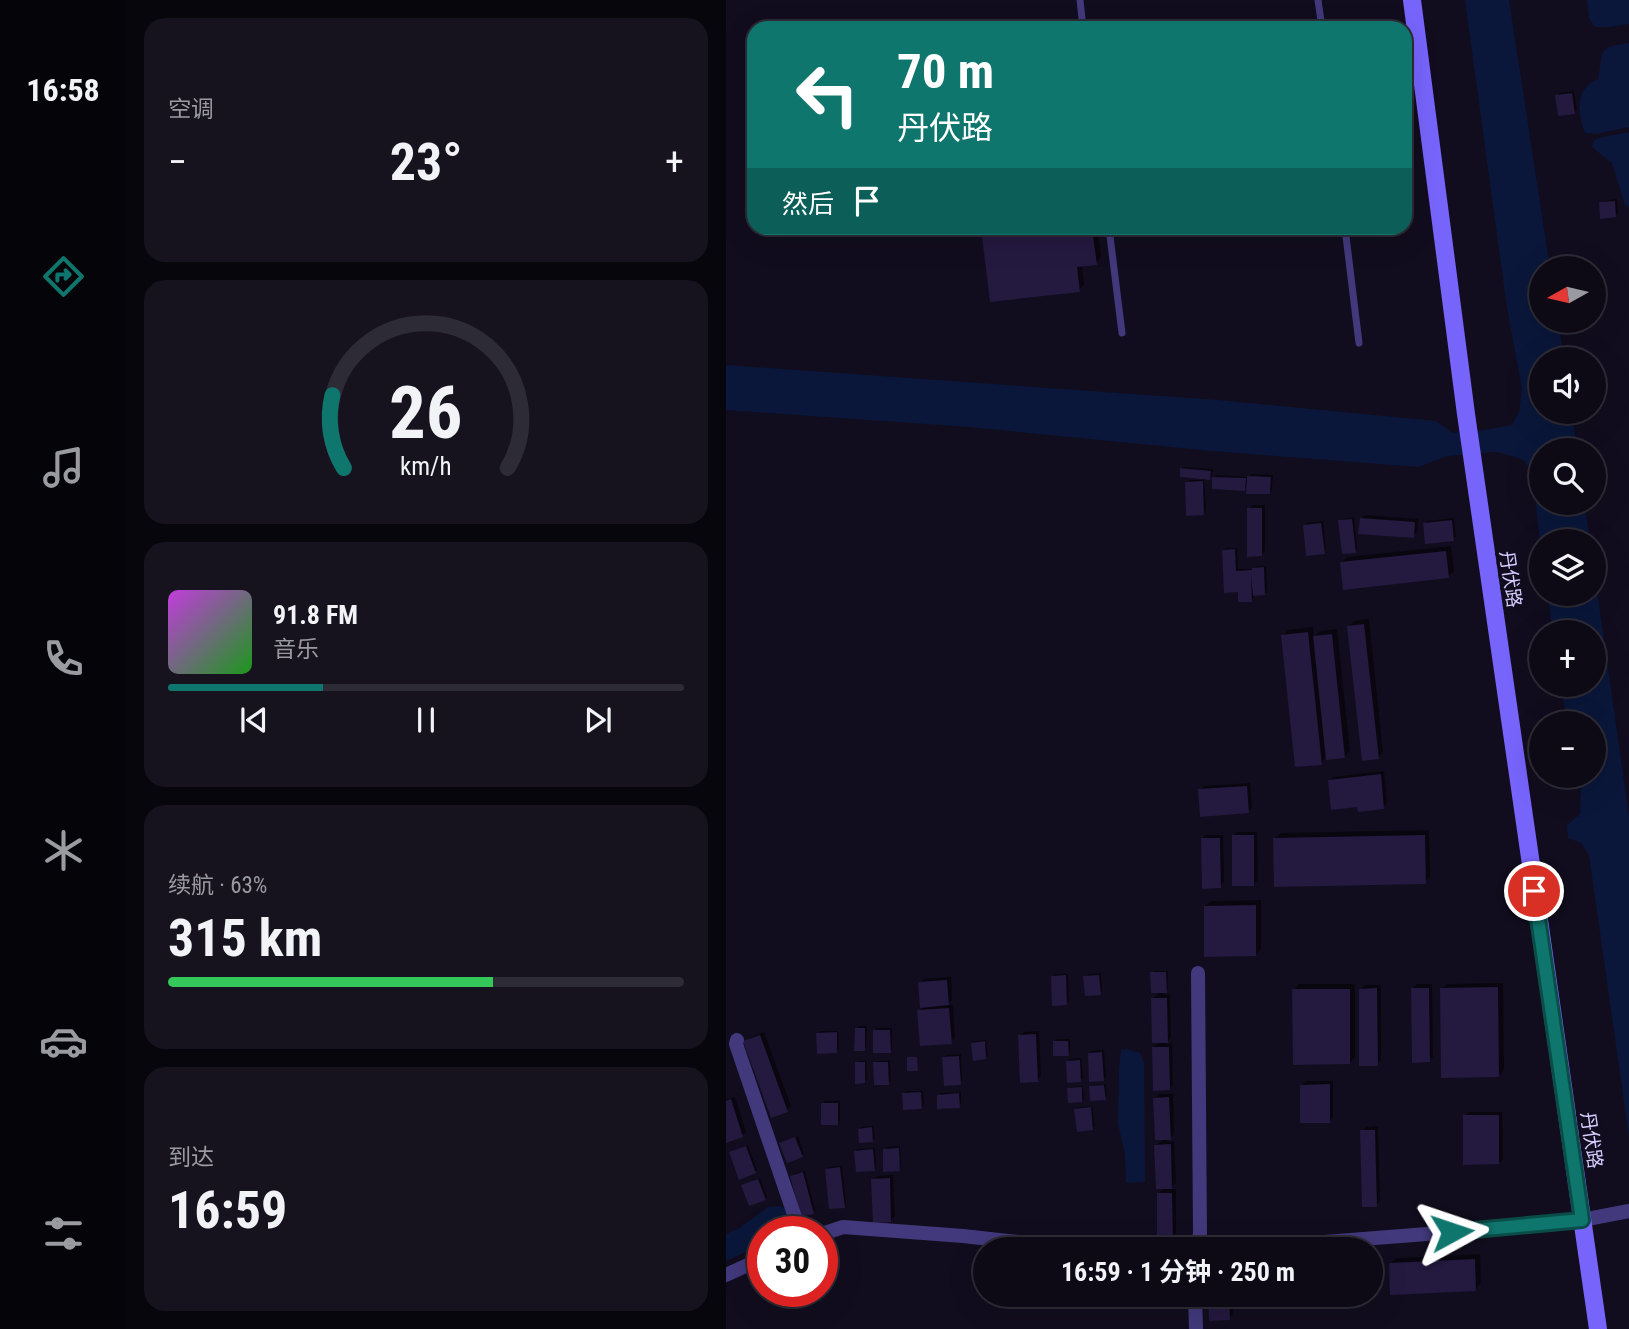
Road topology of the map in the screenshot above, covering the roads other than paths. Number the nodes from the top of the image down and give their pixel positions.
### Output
1 (1080, 0) edge
2 (1318, 0) edge
3 (1412, 0) edge
4 (1082, 21) edge
5 (1321, 21) edge
6 (1110, 235) edge
7 (1346, 235) edge
8 (1122, 333) dead end
9 (1359, 343) dead end
10 (1198, 973) dead end
11 (737, 1040) dead end
12 (1626, 1211) edge
13 (794, 1216) edge
14 (1582, 1220) junction
15 (838, 1229) edge
16 (973, 1237) edge
17 (1199, 1237) edge
18 (1383, 1237) edge
19 (747, 1265) edge
20 (726, 1275) edge
21 (1195, 1307) edge
22 (1196, 1329) edge
23 (1598, 1329) edge

1 - 4 lane
2 - 5 lane
3 - 14 main road, 丹伏路
6 - 8 lane
7 - 9 lane
10 - 17 street
11 - 13 street
12 - 14 street
14 - 18 street
14 - 23 main road, 丹伏路
15 - 16 street
19 - 20 street
21 - 22 street

